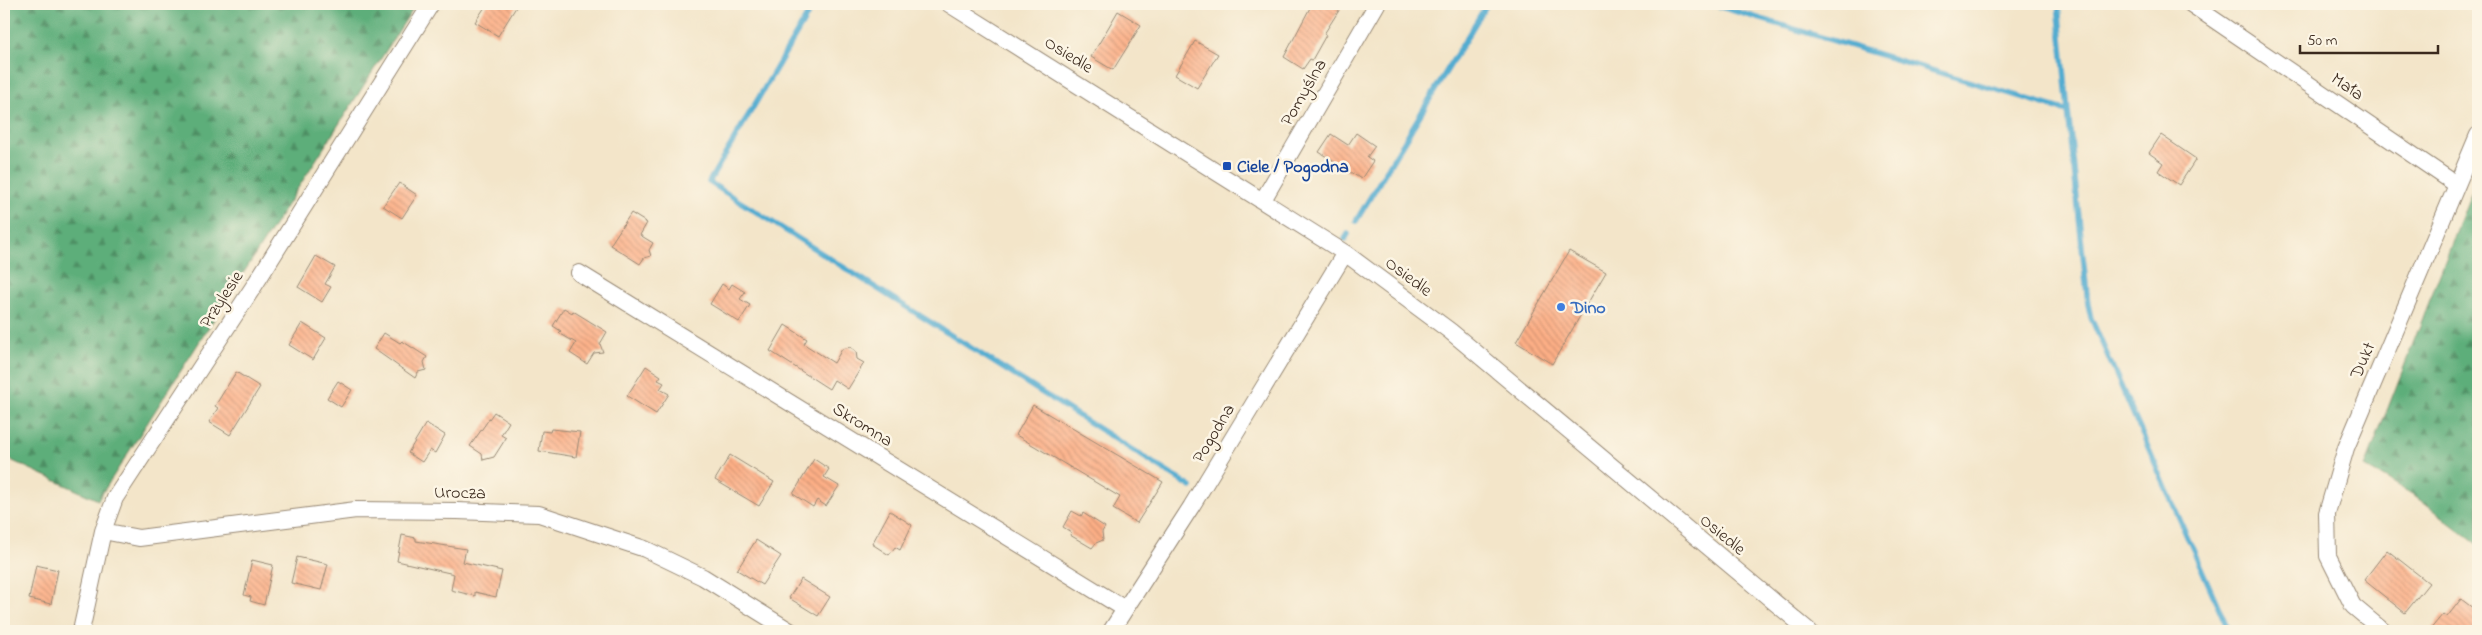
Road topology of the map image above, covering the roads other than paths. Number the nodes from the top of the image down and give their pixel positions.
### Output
1 (431, 4) edge
2 (949, 4) edge
3 (1378, 4) edge
4 (2191, 4) edge
5 (2478, 135) edge
6 (2457, 185) junction
7 (1263, 200) junction
8 (1345, 253) junction
9 (579, 273) dead end
10 (104, 531) junction
11 (1125, 609) junction
12 (81, 631) edge
13 (790, 631) edge
14 (1111, 631) edge
15 (1809, 631) edge
16 (2382, 631) edge

1 - 10 street, Przylesie
2 - 7 street, Osiedle
3 - 7 street, Pomyślna
4 - 6 street, Mała
5 - 6 street, Dukt
6 - 16 street, Dukt
7 - 8 street, Osiedle
8 - 11 street, Pogodna
8 - 15 street, Osiedle
9 - 11 street, Skromna
10 - 12 street, Przylesie
10 - 13 street, Urocza
11 - 14 street, Pogodna

